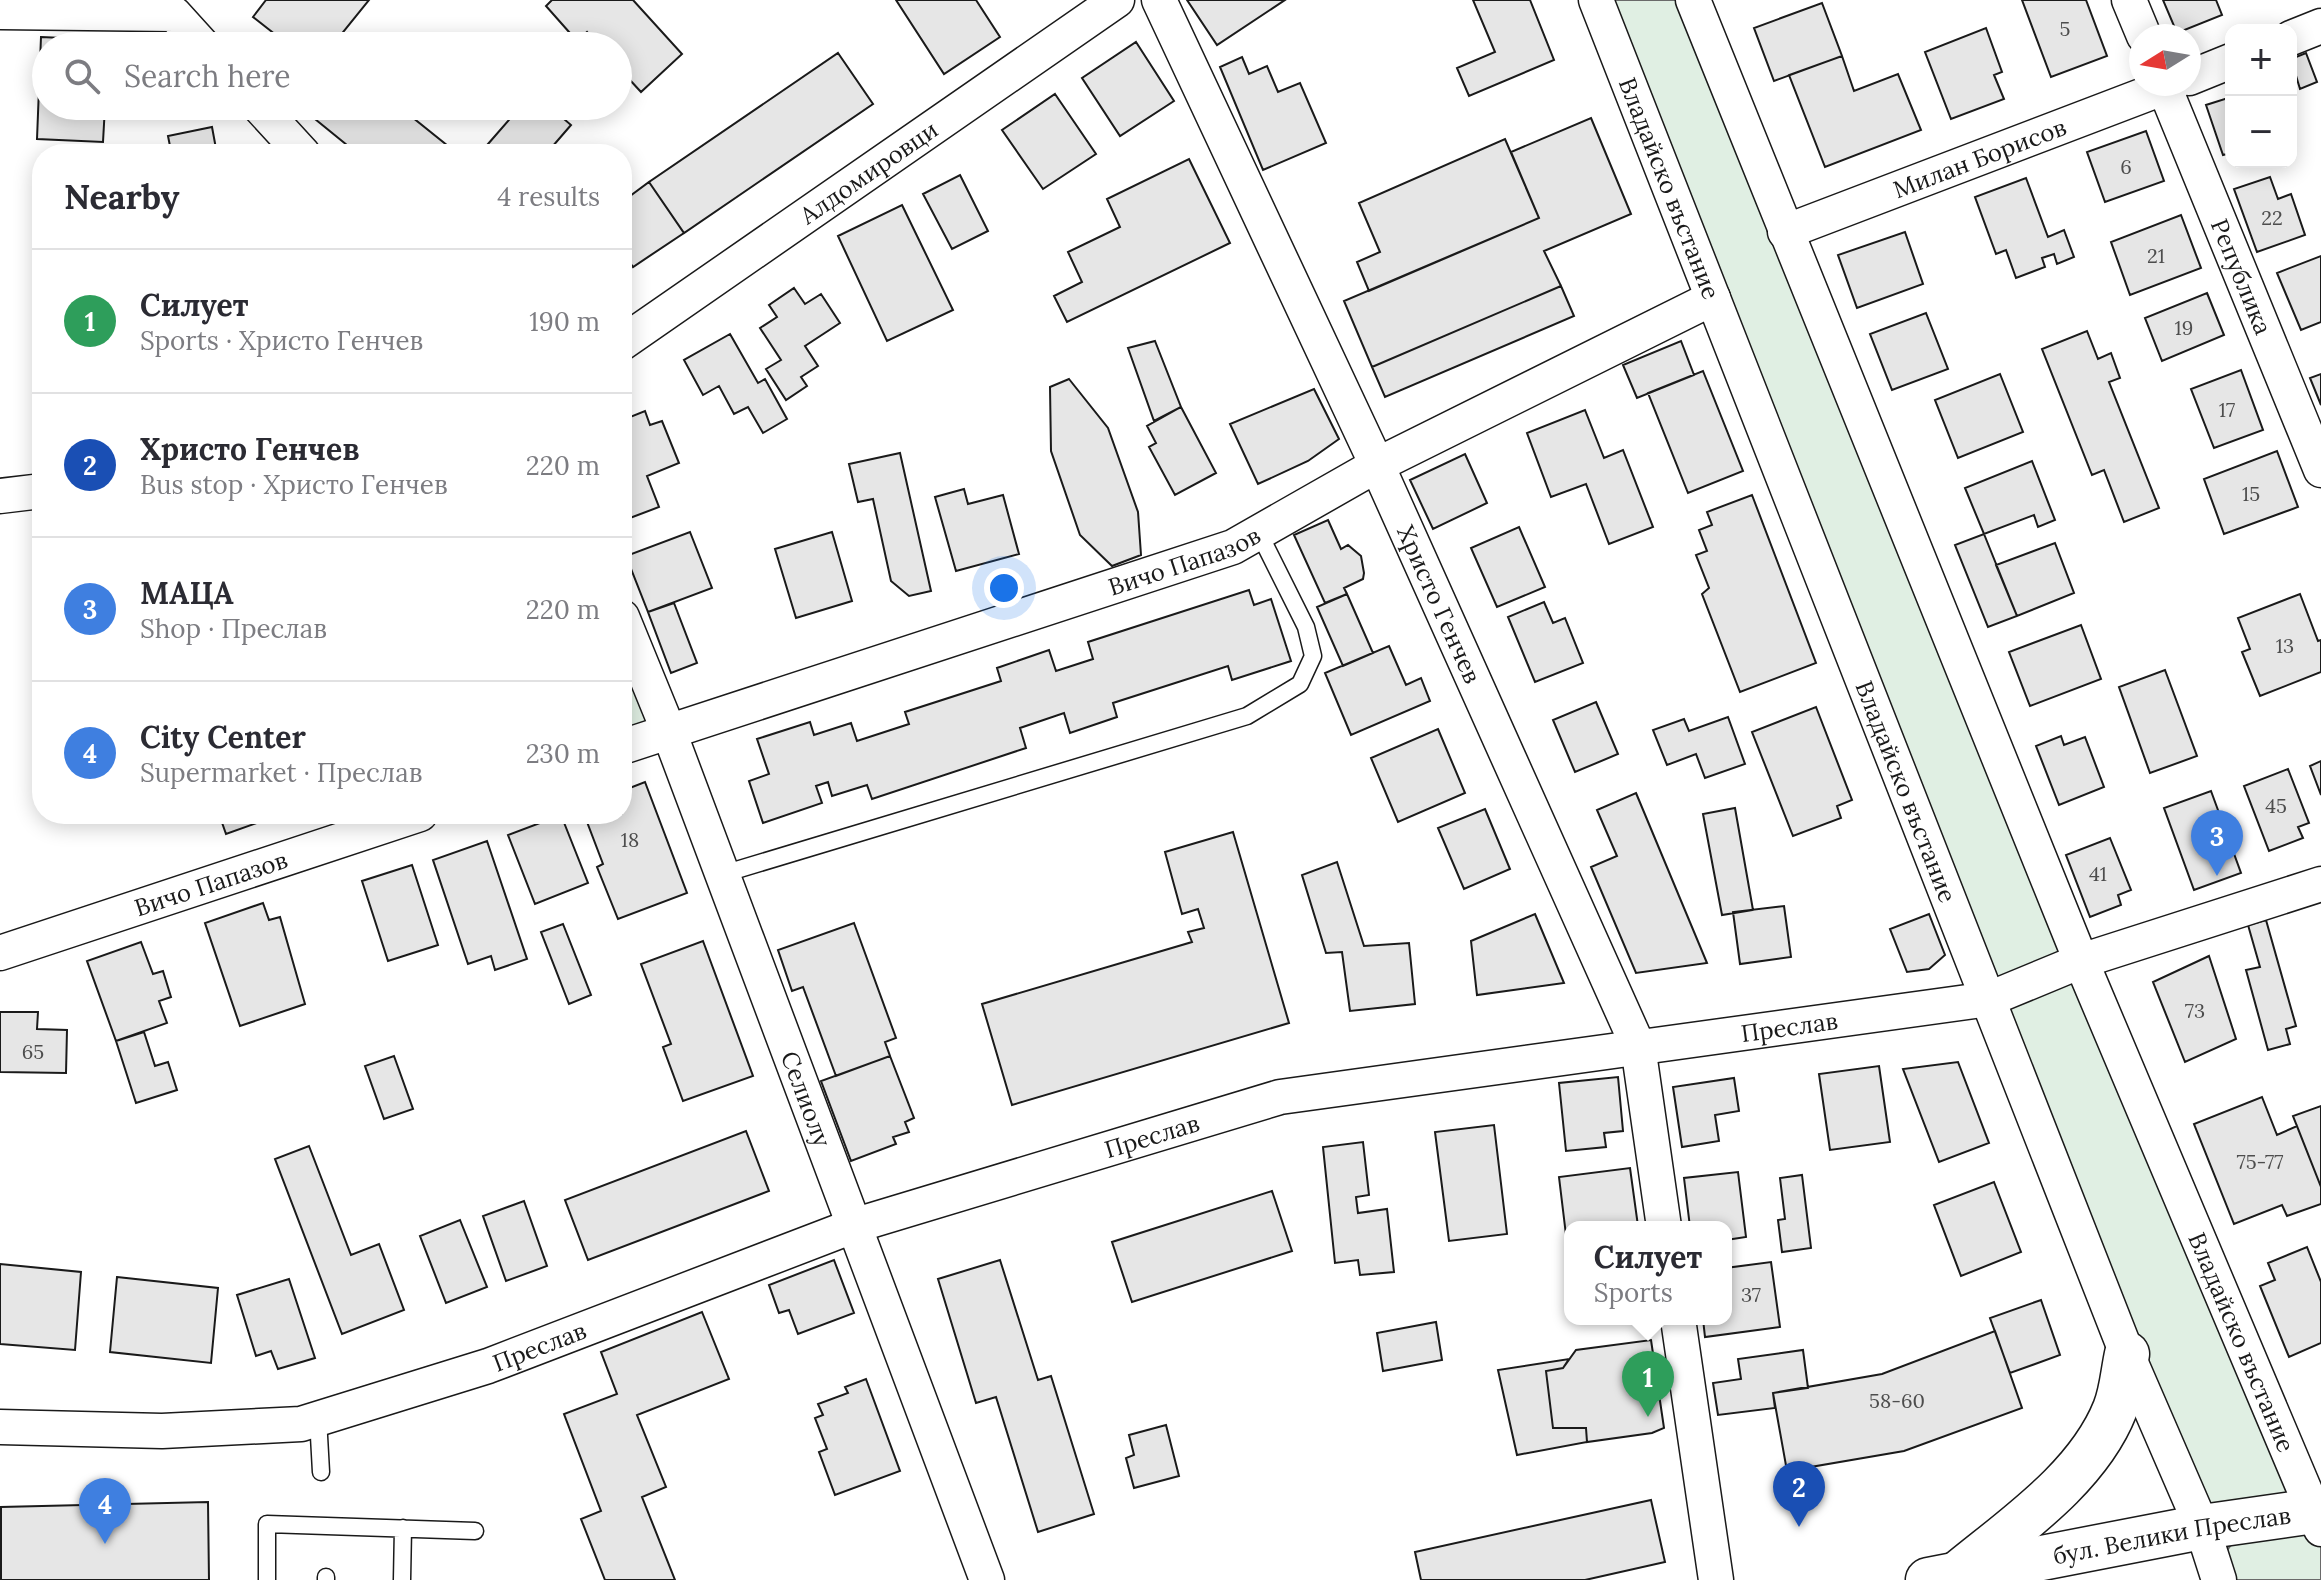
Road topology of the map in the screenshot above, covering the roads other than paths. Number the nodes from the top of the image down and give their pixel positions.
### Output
1 (1117, 0) edge
2 (1159, 0) edge
3 (1596, 0) edge
4 (1693, 0) edge
5 (2129, 0) edge
6 (180, 7) edge
7 (0, 12) edge
8 (2139, 24) edge
9 (2321, 26) edge
10 (195, 32) edge
11 (2297, 36) edge
12 (2225, 63) edge
13 (2201, 72) edge
14 (2138, 96) edge
15 (2177, 96) edge
16 (272, 120) edge
17 (294, 144) edge
18 (1785, 232) junction
19 (1713, 298) junction
20 (632, 336) edge
21 (1377, 465) junction
22 (2321, 470) edge
23 (32, 492) edge
24 (0, 496) edge
25 (1259, 533) junction
26 (632, 641) edge
27 (669, 732) junction
28 (632, 744) edge
29 (390, 824) edge
30 (723, 874) junction
31 (2321, 884) edge
32 (0, 953) edge
33 (2081, 961) junction
34 (1989, 999) junction
35 (1638, 1046) junction
36 (1663, 1221) edge
37 (853, 1226) junction
38 (1679, 1325) edge
39 (2127, 1354) junction
40 (318, 1418) junction
41 (0, 1427) edge
42 (321, 1472) dead end
43 (2318, 1517) edge
44 (2202, 1527) junction
45 (403, 1528) junction
46 (475, 1531) dead end
47 (1943, 1577) edge
48 (267, 1580) edge
49 (402, 1580) edge
50 (987, 1580) edge
51 (1716, 1580) edge
52 (2219, 1580) edge

1 - 20 street, Алдомировци
2 - 21 street, Христо Генчев
3 - 19 street, Владайско въстание
4 - 18 street, Владайско въстание
5 - 8 street
6 - 7 street
6 - 10 street
9 - 11 street
12 - 13 street, Милан Борисов
14 - 18 street, Милан Борисов
15 - 22 street, Република
16 - 17 street
18 - 33 street, Владайско въстание
19 - 21 street, Вичо Папазов
19 - 34 street, Владайско въстание
21 - 25 street, Вичо Папазов
21 - 35 street, Христо Генчев
23 - 24 street
25 - 27 street, Вичо Папазов
25 - 30 lane
26 - 27 street, Селиолу
27 - 28 street, Вичо Папазов
27 - 30 street, Селиолу
29 - 32 street, Вичо Папазов
30 - 37 street, Селиолу
31 - 33 street, Преслав
33 - 34 street, Преслав
33 - 43 street, Владайско въстание
34 - 35 street, Преслав
34 - 39 street, Владайско въстание
35 - 36 street, Христо Генчев
35 - 37 street, Преслав
37 - 40 street, Преслав
37 - 50 street, Селиолу
38 - 51 street
39 - 44 street, Владайско въстание
39 - 47 main road
40 - 41 street, Преслав
40 - 42 lane
43 - 44 main road, бул. Велики Преслав
44 - 47 main road, бул. Велики Преслав
44 - 52 street, Владайско въстание
45 - 46 lane
45 - 48 lane
45 - 49 lane

